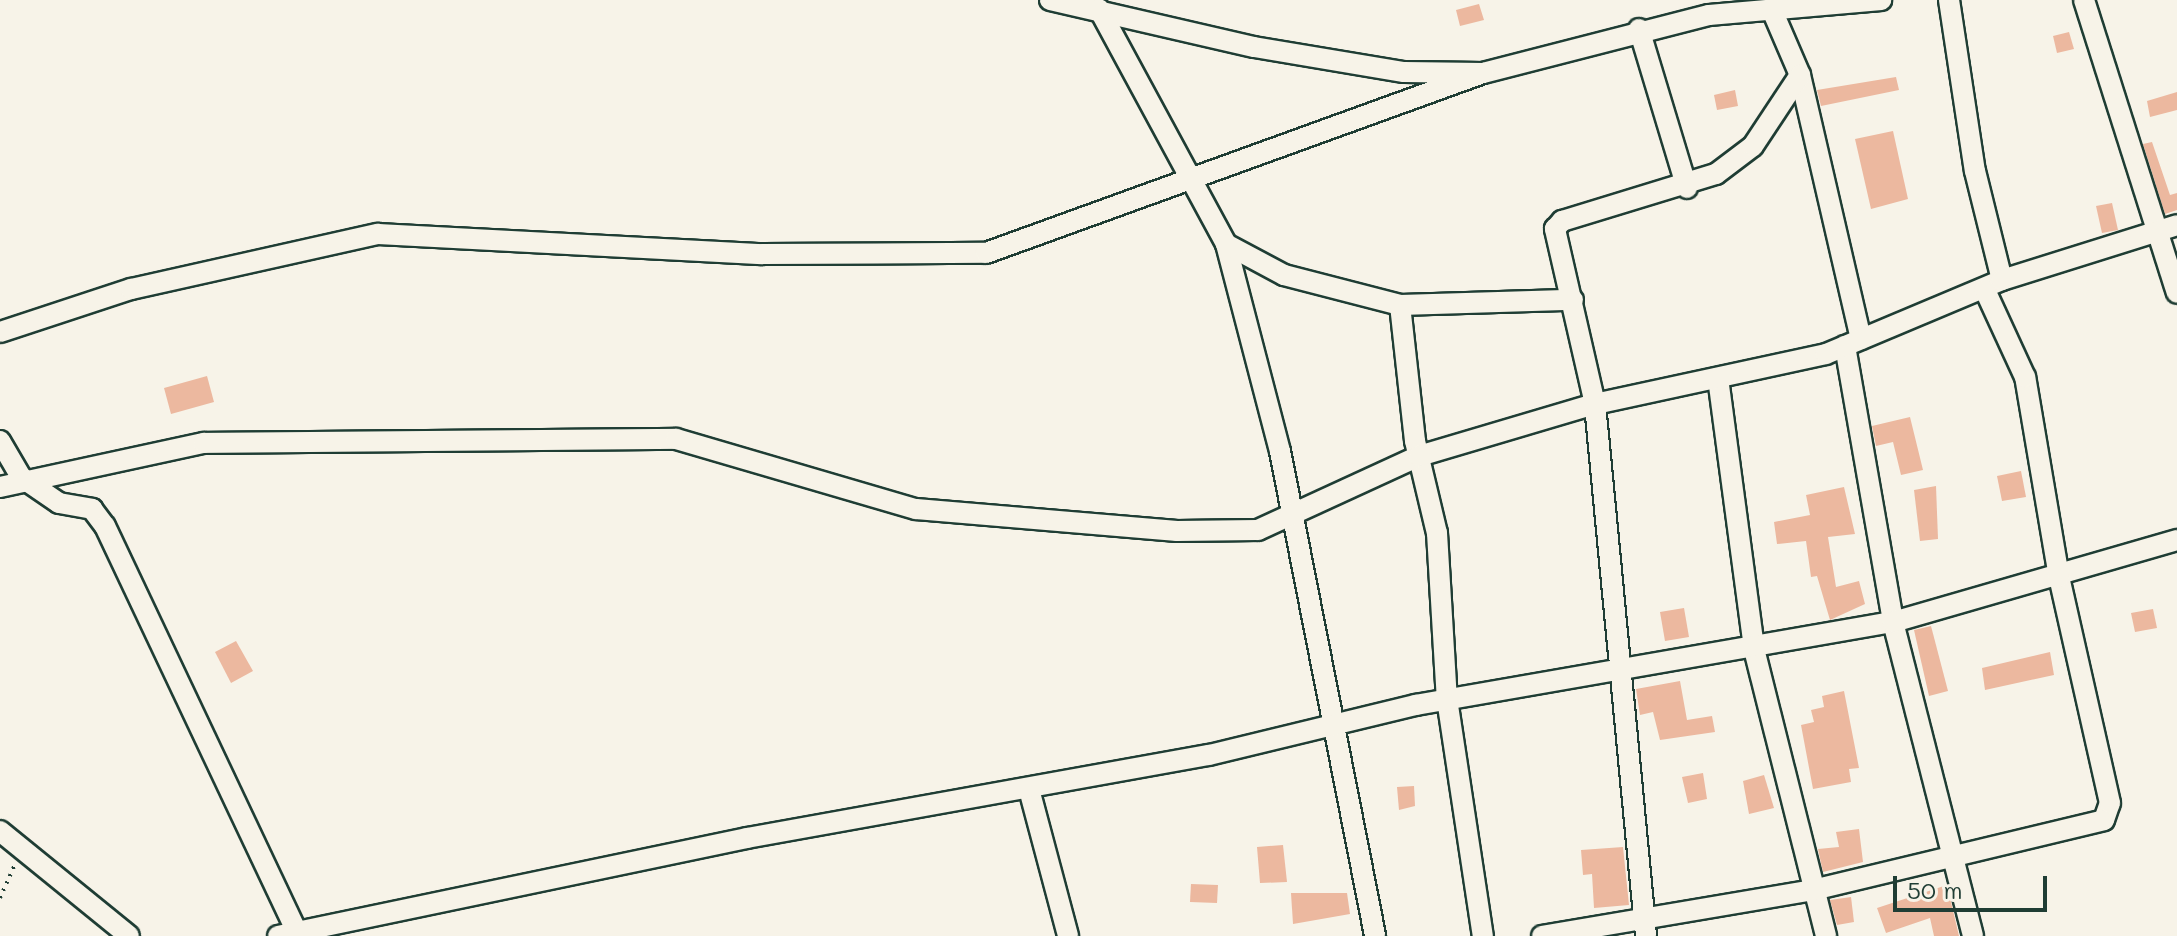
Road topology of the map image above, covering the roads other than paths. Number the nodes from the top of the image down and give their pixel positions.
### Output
1 (1050, 0) edge
2 (1881, 0) edge
3 (1949, 0) edge
4 (2084, 0) edge
5 (1099, 9) junction
6 (1772, 10) junction
7 (1639, 29) junction
8 (1483, 73) junction
9 (1800, 75) junction
10 (1188, 177) junction
11 (1687, 188) junction
12 (2177, 225) edge
13 (2153, 232) junction
14 (1226, 244) junction
15 (1993, 285) junction
16 (2177, 293) edge
17 (1573, 300) junction
18 (1400, 305) junction
19 (0, 332) edge
20 (1853, 342) junction
21 (1718, 378) junction
22 (1595, 404) junction
23 (0, 441) edge
24 (1419, 456) junction
25 (21, 477) junction
26 (0, 487) edge
27 (1293, 513) junction
28 (2177, 540) edge
29 (2059, 577) junction
30 (1893, 622) junction
31 (1754, 649) junction
32 (1622, 668) junction
33 (1447, 699) junction
34 (1337, 723) junction
35 (1029, 789) junction
36 (0, 831) edge
37 (1950, 857) junction
38 (1813, 890) junction
39 (1645, 928) edge
40 (287, 934) edge
41 (129, 936) edge
42 (1068, 936) edge
43 (1375, 936) edge
44 (1483, 936) edge
45 (1542, 936) edge
46 (1826, 936) edge
47 (1973, 936) edge

1 - 5 street
2 - 6 street
3 - 15 street
4 - 13 street
5 - 8 street
5 - 10 street
6 - 7 street
6 - 9 street
7 - 8 street
7 - 11 street
8 - 10 street
9 - 11 street
9 - 20 street
10 - 14 street
10 - 19 street
11 - 17 street
12 - 13 street
13 - 15 street
13 - 16 street
14 - 18 street
14 - 27 street
15 - 20 street
15 - 29 street
17 - 18 street
17 - 22 street
18 - 24 street
20 - 21 street
20 - 30 street
21 - 22 street
21 - 31 street
22 - 24 street
22 - 32 street
23 - 25 street
24 - 27 street
24 - 33 street
25 - 26 street
25 - 27 street
25 - 40 street
27 - 34 street
28 - 29 street
29 - 30 street
29 - 37 street
30 - 31 street
30 - 37 street
31 - 32 street
31 - 38 street
32 - 33 street
32 - 39 street
33 - 34 street
33 - 44 street
34 - 35 street
34 - 43 street
35 - 40 street
35 - 42 street
36 - 41 street
37 - 38 street
37 - 47 street
38 - 39 street
38 - 46 street
39 - 45 street

